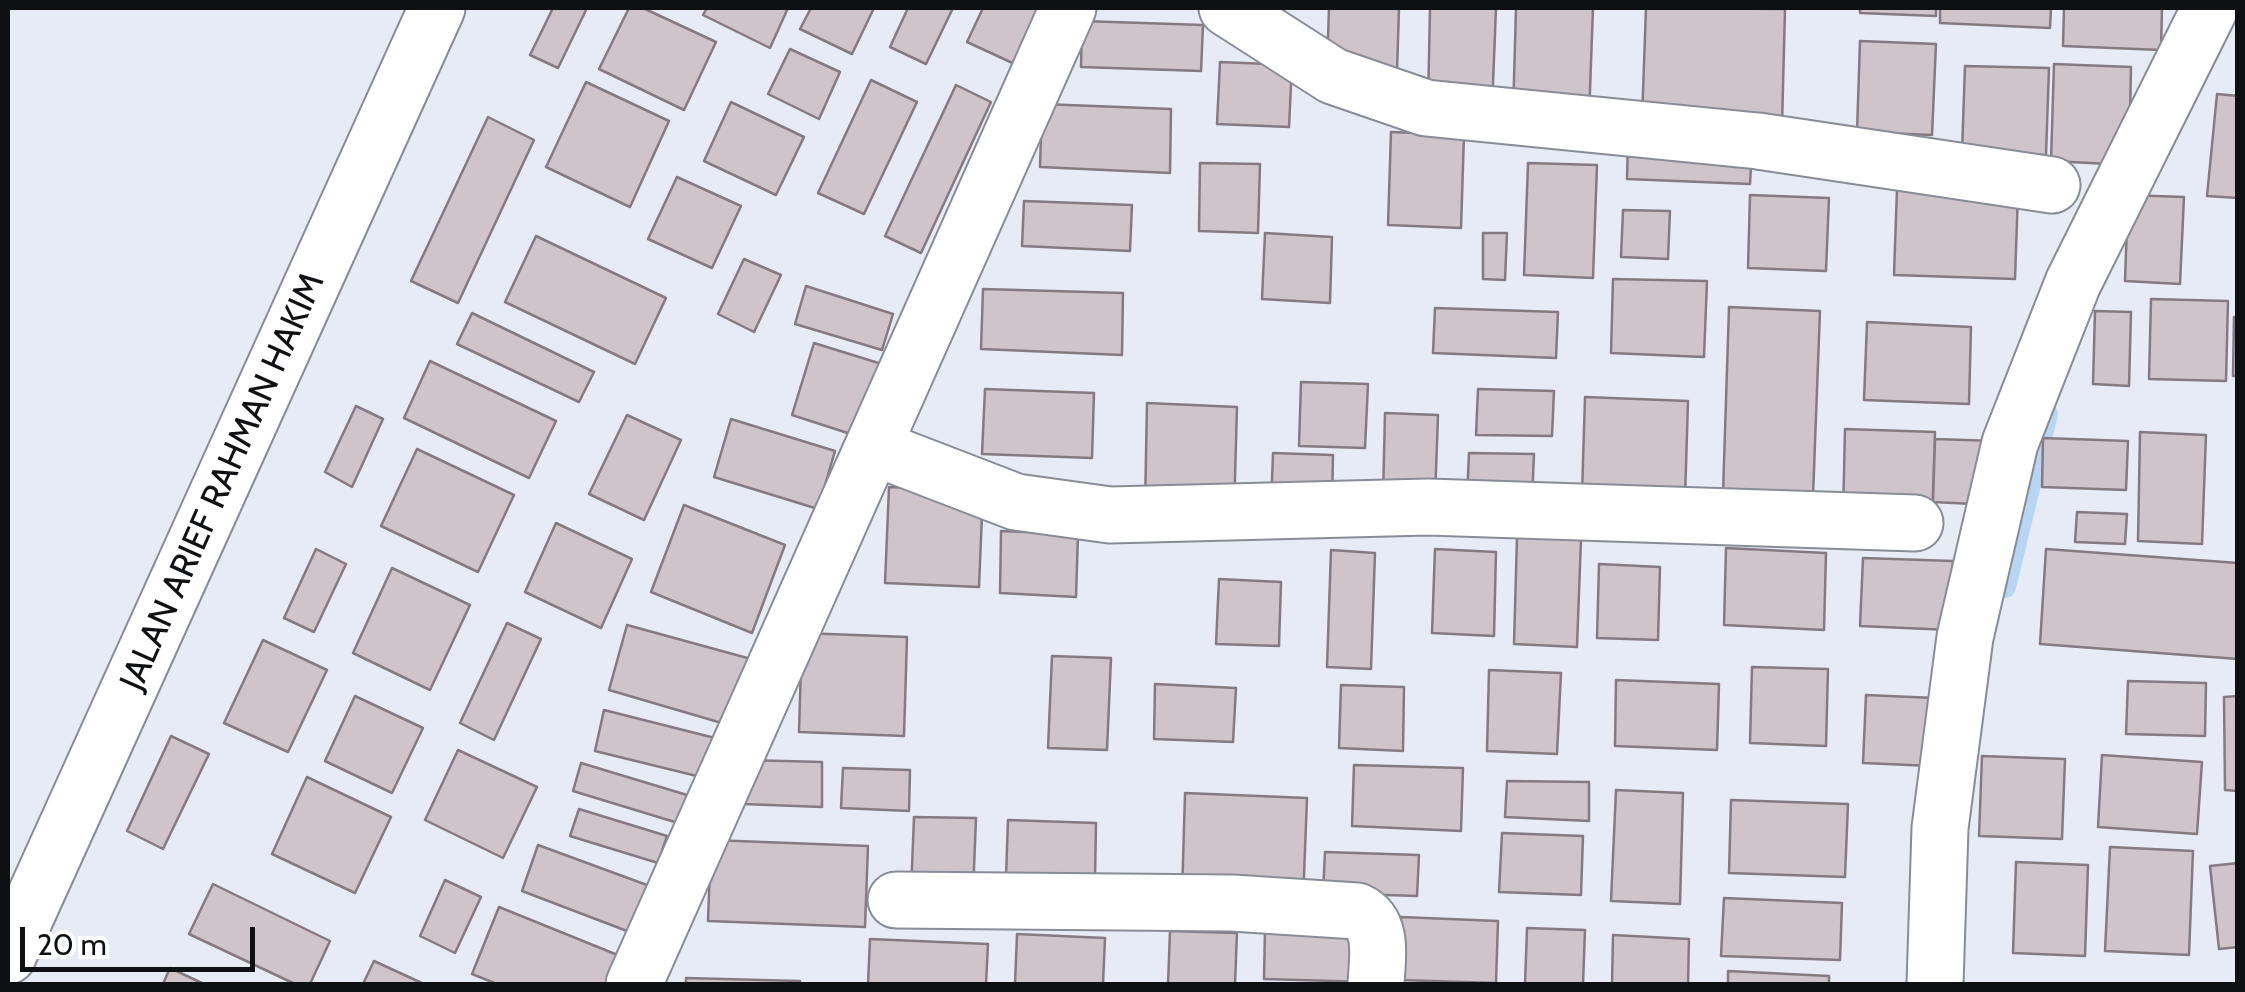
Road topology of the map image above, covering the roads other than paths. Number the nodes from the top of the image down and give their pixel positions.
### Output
1 (437, 8) edge
2 (1068, 8) edge
3 (1227, 8) edge
4 (2210, 8) edge
5 (2052, 185) dead end
6 (873, 448) junction
7 (1914, 523) dead end
8 (896, 900) dead end
9 (8, 956) edge
10 (634, 984) edge
11 (1376, 984) edge
12 (1935, 984) edge

1 - 9 street, JALAN ARIEF RAHMAN HAKIM
2 - 6 street
3 - 5 street
4 - 12 street
6 - 7 street
6 - 10 street
8 - 11 street

